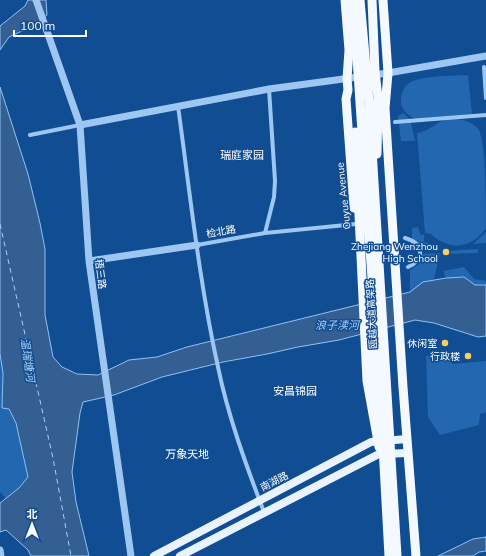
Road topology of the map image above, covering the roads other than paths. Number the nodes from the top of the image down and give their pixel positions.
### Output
1 (36, 0) edge
2 (345, 0) edge
3 (353, 0) edge
4 (360, 0) edge
5 (372, 0) edge
6 (383, 0) edge
7 (486, 56) edge
8 (484, 67) dead end
9 (388, 73) junction
10 (347, 79) junction
11 (269, 89) junction
12 (348, 90) junction
13 (486, 98) edge
14 (178, 105) junction
15 (486, 115) edge
16 (395, 122) dead end
17 (80, 125) junction
18 (30, 135) dead end
19 (375, 206) junction
20 (356, 224) junction
21 (265, 234) junction
22 (405, 238) dead end
23 (197, 245) junction
24 (89, 261) junction
25 (408, 267) dead end
26 (407, 439) junction
27 (379, 442) junction
28 (408, 453) junction
29 (379, 454) junction
30 (384, 467) junction
31 (260, 500) junction
32 (264, 512) junction
33 (0, 550) edge
34 (1, 556) edge
35 (131, 556) edge
36 (154, 556) edge
37 (180, 556) edge
38 (388, 556) edge
39 (397, 556) edge
40 (416, 556) edge

1 - 17 street, 梧三路
2 - 10 highway, Ouyue Avenue
3 - 30 highway, 瓯越大道高架路, bridge
4 - 19 highway, 瓯越大道高架路, bridge
5 - 19 highway, bridge
6 - 9 highway
7 - 9 street
8 - 13 street
9 - 10 street
9 - 26 highway
10 - 11 street
10 - 12 highway, Ouyue Avenue
11 - 14 street
11 - 21 street
12 - 20 highway, Ouyue Avenue
12 - 30 highway, bridge
14 - 17 street
14 - 23 street
15 - 16 street
17 - 18 street
17 - 24 street, 梧三路
19 - 39 highway, 瓯越大道高架路, bridge
20 - 21 street, 检北路
20 - 27 highway, Ouyue Avenue
21 - 23 street, 检北路
22 - 25 street
23 - 24 street, 检北路
23 - 31 street
24 - 35 street, 梧三路
26 - 27 main road, 南湖路
26 - 28 highway
27 - 29 highway, Ouyue Avenue
27 - 31 main road, 南湖路
28 - 29 main road
28 - 40 highway
29 - 32 main road
29 - 38 highway, Ouyue Avenue
30 - 38 highway, 瓯越大道高架路, bridge
31 - 32 street
31 - 36 main road, 南湖路
32 - 37 main road
33 - 34 street

